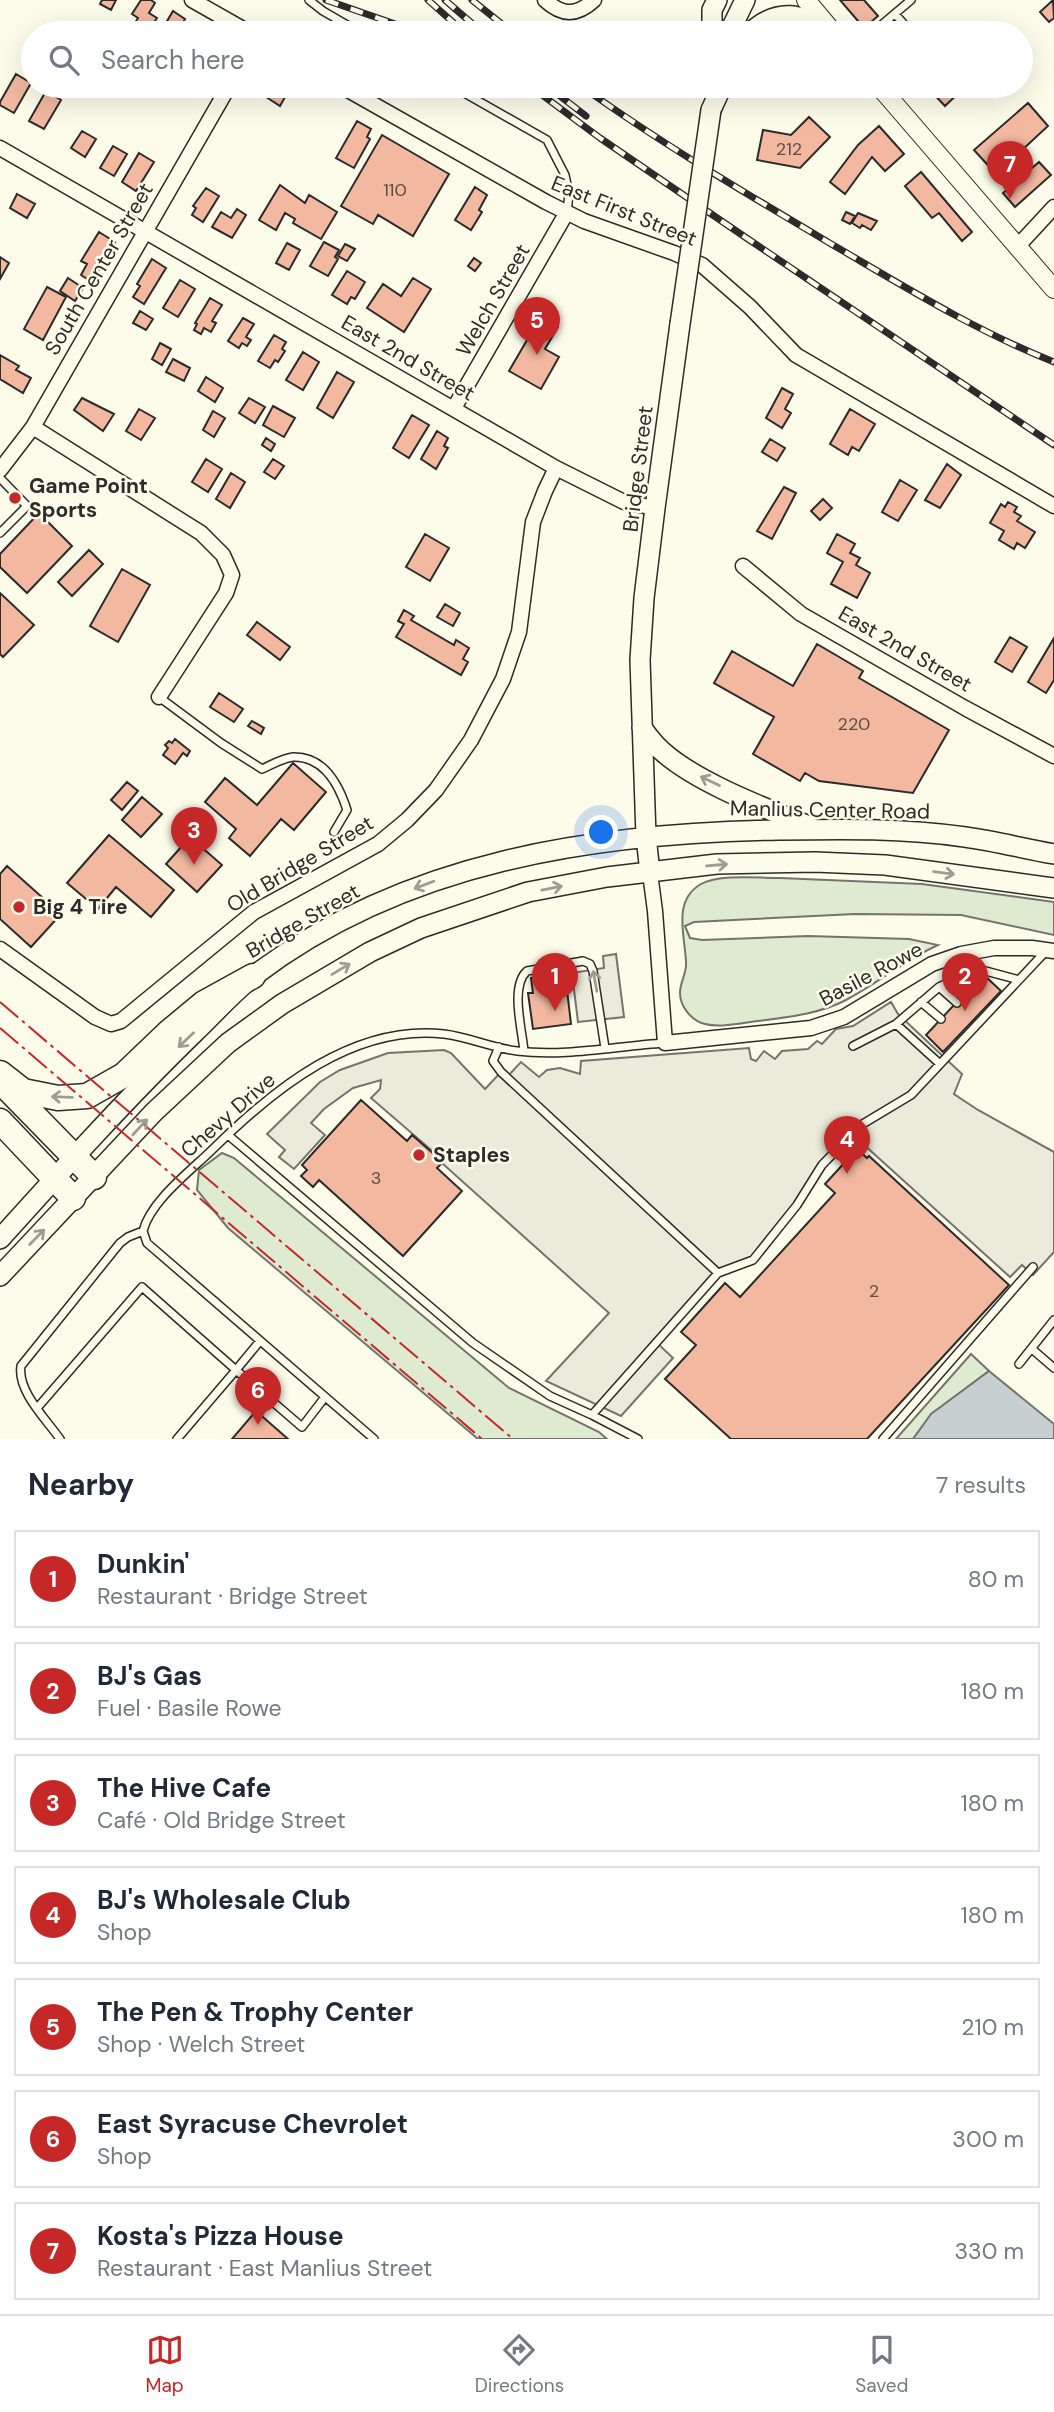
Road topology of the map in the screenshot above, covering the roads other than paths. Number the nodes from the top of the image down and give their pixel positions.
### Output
1 (192, 0) edge
2 (309, 0) edge
3 (545, 0) edge
4 (594, 0) edge
5 (745, 0) edge
6 (806, 0) edge
7 (911, 0) edge
8 (715, 3) edge
9 (895, 14) junction
10 (229, 21) edge
11 (340, 21) edge
12 (713, 21) edge
13 (735, 21) edge
14 (766, 21) edge
15 (809, 21) edge
16 (823, 21) edge
17 (887, 21) edge
18 (901, 21) edge
19 (222, 98) edge
20 (362, 98) edge
21 (473, 98) edge
22 (712, 98) edge
23 (716, 98) edge
24 (896, 98) edge
25 (711, 110) junction
26 (0, 148) edge
27 (1054, 207) edge
28 (567, 212) junction
29 (145, 231) junction
30 (1017, 247) junction
31 (1054, 289) edge
32 (454, 408) junction
33 (33, 427) junction
34 (556, 468) junction
35 (0, 470) edge
36 (0, 478) edge
37 (1054, 506) edge
38 (655, 508) junction
39 (0, 533) edge
40 (743, 566) dead end
41 (159, 697) joint
42 (642, 728) junction
43 (1054, 756) edge
44 (817, 829) junction
45 (334, 832) dead end
46 (646, 836) junction
47 (1054, 854) edge
48 (650, 873) junction
49 (1054, 888) edge
50 (0, 949) edge
51 (1051, 951) edge
52 (253, 976) junction
53 (960, 977) junction
54 (1019, 980) junction
55 (939, 987) junction
56 (971, 988) dead end
57 (921, 1002) junction
58 (957, 1003) dead end
59 (941, 1020) dead end
60 (897, 1024) junction
61 (665, 1043) junction
62 (499, 1046) junction
63 (853, 1046) dead end
64 (605, 1048) junction
65 (524, 1051) junction
66 (940, 1064) junction
67 (0, 1073) edge
68 (0, 1080) edge
69 (0, 1121) edge
70 (228, 1135) junction
71 (74, 1157) junction
72 (94, 1177) junction
73 (55, 1178) junction
74 (73, 1198) junction
75 (143, 1231) junction
76 (0, 1239) edge
77 (1033, 1267) dead end
78 (718, 1273) junction
79 (0, 1276) edge
80 (1054, 1320) edge
81 (260, 1341) junction
82 (1032, 1349) junction
83 (1019, 1364) dead end
84 (1054, 1368) edge
85 (236, 1370) junction
86 (325, 1397) junction
87 (38, 1408) junction
88 (592, 1415) junction
89 (60, 1439) edge
90 (177, 1439) edge
91 (374, 1439) edge
92 (638, 1439) edge
93 (883, 1439) edge

1 - 10 street
2 - 11 lane
3 - 4 street
5 - 13 main road
6 - 16 street
7 - 9 lane
8 - 12 main road
9 - 17 lane
9 - 18 lane
14 - 15 main road
19 - 29 street, South Center Street
20 - 28 street, East First Street
21 - 28 lane
22 - 25 main road, Bridge Street
23 - 25 main road
24 - 30 street
25 - 38 main road, Bridge Street, bridge
26 - 29 street, East 2nd Street
27 - 30 street
28 - 32 street, Welch Street
28 - 37 street, East First Street
29 - 32 street, East 2nd Street
29 - 33 street, South Center Street
30 - 31 street
32 - 34 street, East 2nd Street
33 - 35 street, South Center Street
33 - 41 street
34 - 38 street, East 2nd Street
34 - 50 street, Old Bridge Street
36 - 39 lane
38 - 42 main road, Bridge Street
40 - 43 street, East 2nd Street
41 - 45 lane
44 -> 42 main road
42 - 46 main road, Bridge Street
44 - 46 main road, Manlius Center Road
44 - 47 main road, Manlius Center Road
46 - 48 main road, Bridge Street
46 -> 52 main road, Bridge Street
48 -> 49 main road
48 - 61 street, Bridge Street
72 -> 48 main road
51 - 54 lane
51 - 61 street, Basile Rowe
52 -> 67 highway
52 -> 71 main road, Bridge Street
53 - 54 lane
53 - 55 lane
53 - 56 lane
54 - 66 lane
55 - 57 lane
55 - 58 lane
57 - 59 lane
57 - 60 lane
60 - 63 lane
60 - 66 lane
61 - 64 lane, Chevy Drive
62 - 65 lane, Chevy Drive
62 - 70 lane, Chevy Drive
62 - 78 lane
64 - 65 lane, Chevy Drive
64 -> 65 lane
66 - 78 lane
68 - 71 highway
69 - 73 highway
70 - 75 lane, Chevy Drive
70 - 88 lane
71 - 72 highway
71 - 73 main road, Bridge Street
72 - 74 main road
73 - 74 highway
73 - 76 main road, Bridge Street
79 -> 74 main road
75 - 81 lane
75 - 87 lane
77 - 93 lane
78 - 88 lane
80 - 82 lane
81 - 85 lane
81 - 86 lane
82 - 83 lane
82 - 84 lane
85 - 86 lane
85 - 87 lane
85 - 90 lane
86 - 91 lane
87 - 89 lane
88 - 92 lane

